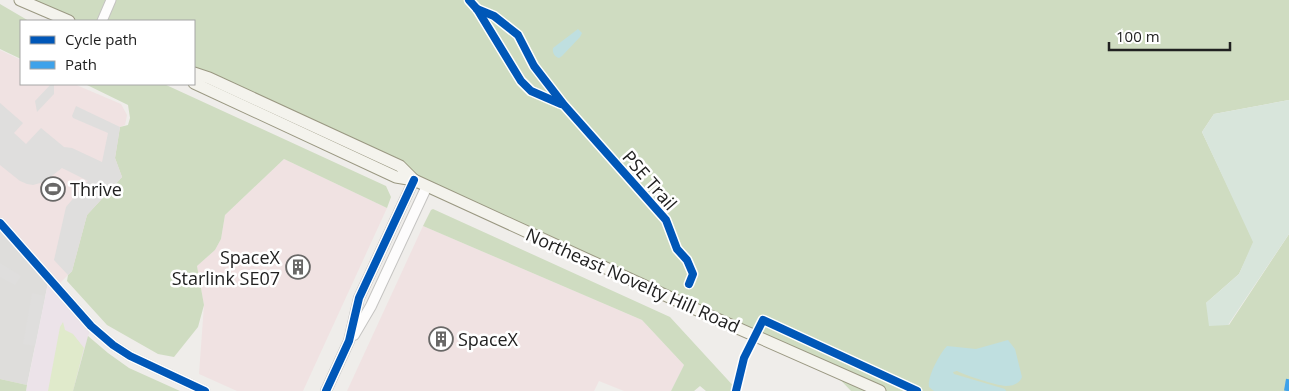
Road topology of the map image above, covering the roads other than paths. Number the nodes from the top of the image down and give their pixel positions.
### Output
1 (20, 0) edge
2 (111, 0) edge
3 (31, 3) edge
4 (67, 20) edge
5 (102, 20) edge
6 (195, 73) edge
7 (195, 83) edge
8 (414, 180) junction
9 (427, 186) junction
10 (0, 223) edge
11 (349, 341) junction
12 (205, 391) edge
13 (326, 391) edge
14 (880, 391) edge

1 - 3 main road
2 - 5 street
3 - 4 main road
6 - 8 main road, Northeast Novelty Hill Road
7 - 8 main road, Northeast Novelty Hill Road
8 - 9 main road, Northeast Novelty Hill Road
8 - 11 street
9 - 11 street
9 - 14 main road, Northeast Novelty Hill Road
10 - 12 street
11 - 13 street

